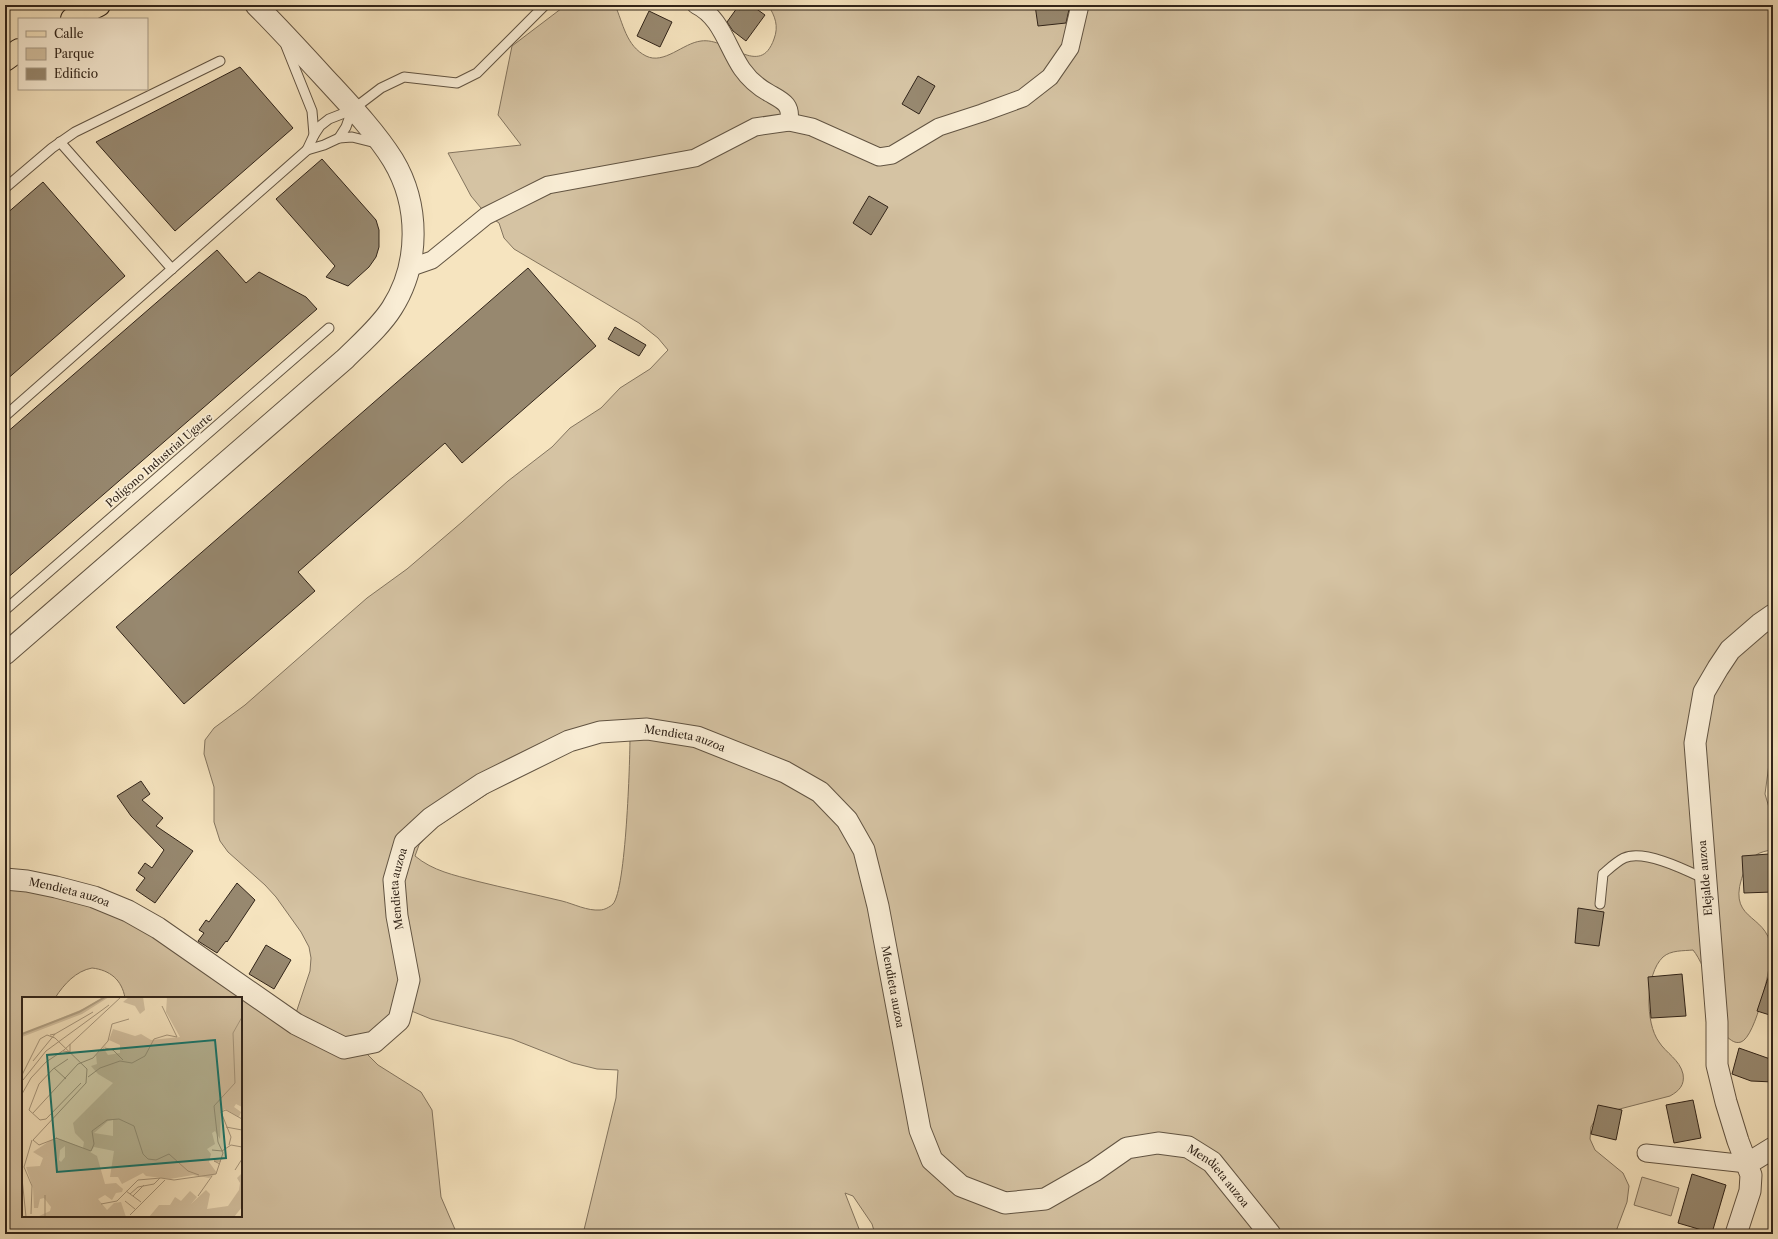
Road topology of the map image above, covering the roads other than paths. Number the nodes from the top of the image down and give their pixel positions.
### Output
1 (99, 5) edge
2 (256, 5) edge
3 (545, 5) edge
4 (696, 5) edge
5 (1080, 5) edge
6 (74, 18) edge
7 (281, 31) junction
8 (18, 51) edge
9 (5, 60) edge
10 (220, 61) dead end
11 (352, 110) junction
12 (789, 122) junction
13 (314, 135) junction
14 (339, 138) junction
15 (60, 142) junction
16 (382, 144) junction
17 (307, 150) junction
18 (5, 188) edge
19 (409, 268) junction
20 (172, 269) junction
21 (329, 328) dead end
22 (5, 416) edge
23 (5, 610) edge
24 (1773, 615) edge
25 (5, 654) edge
26 (1705, 879) junction
27 (5, 881) edge
28 (1600, 904) dead end
29 (1773, 1148) edge
30 (1646, 1153) dead end
31 (1747, 1164) junction
32 (1270, 1234) edge
33 (1736, 1234) edge

1 - 6 main road
2 - 7 street
3 - 11 lane
4 - 12 street
5 - 12 street
7 - 11 street
7 - 13 lane
8 - 9 main road
10 - 15 lane
11 - 13 lane
11 - 14 lane
11 - 16 street
12 - 19 street
13 - 17 lane
14 - 16 lane
14 - 17 lane
15 - 18 lane
15 - 20 lane
16 - 19 street
17 - 20 lane
19 - 25 street
20 - 22 lane
21 - 23 lane, Polígono Industrial Ugarte
24 - 26 street, Elejalde auzoa
26 - 28 lane
26 - 31 street, Elejalde auzoa
27 - 32 street, Mendieta auzoa
29 - 31 street
30 - 31 street
31 - 33 street, Elejalde auzoa

